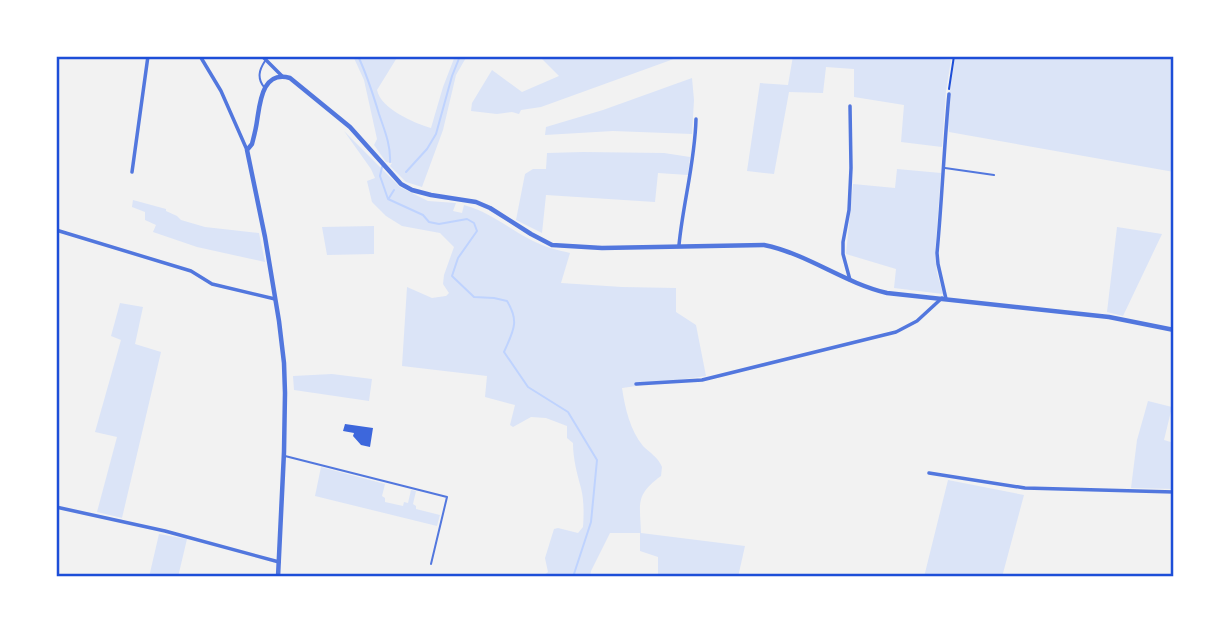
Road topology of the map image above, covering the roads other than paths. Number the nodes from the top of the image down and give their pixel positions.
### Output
1 (148, 56) edge
2 (200, 56) edge
3 (262, 56) edge
4 (266, 60) junction
5 (283, 77) junction
6 (264, 88) junction
7 (948, 94) road end
8 (850, 106) dead end
9 (696, 119) dead end
10 (247, 150) junction
11 (944, 167) junction
12 (132, 172) dead end
13 (994, 175) dead end
14 (56, 230) edge
15 (679, 245) junction
16 (850, 280) junction
17 (275, 299) junction
18 (944, 299) junction
19 (1174, 330) edge
20 (636, 384) dead end
21 (284, 456) junction
22 (929, 472) dead end
23 (1174, 492) edge
24 (56, 507) edge
25 (279, 562) junction
26 (431, 564) dead end
27 (278, 576) edge
28 (285, 577) edge

1 - 12 street
2 - 10 street
3 - 4 street
4 - 5 street
4 - 6 lane
5 - 6 street
5 - 15 street
6 - 10 street
7 - 11 street
8 - 16 street
9 - 15 street
10 - 17 street
11 - 13 lane
11 - 18 street
14 - 17 street
15 - 16 street
16 - 18 street
17 - 21 street
18 - 19 street
18 - 20 street
21 - 25 street
21 - 26 lane
22 - 23 street
24 - 25 street
25 - 27 street
27 - 28 street

